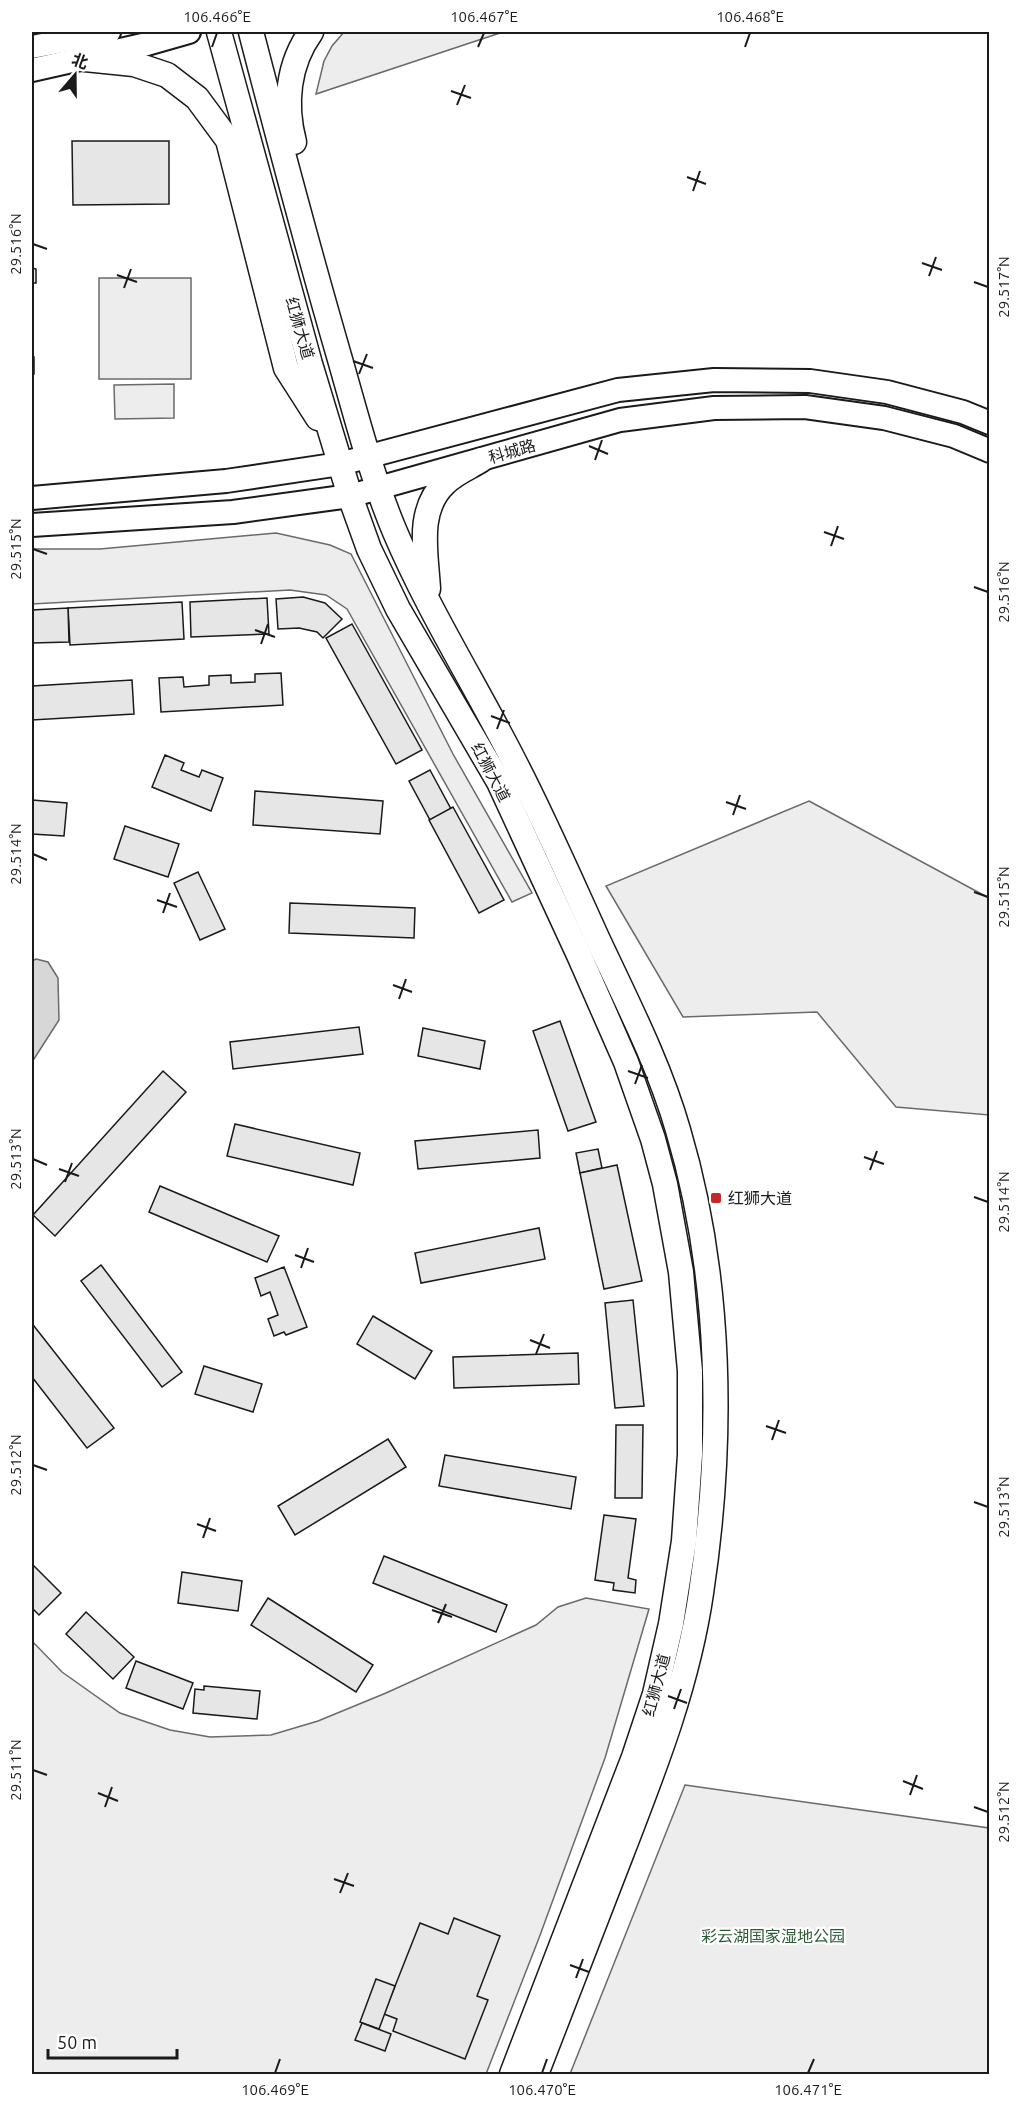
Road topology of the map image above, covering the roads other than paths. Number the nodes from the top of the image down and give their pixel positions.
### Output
1 (109, 32) edge
2 (189, 32) edge
3 (219, 32) edge
4 (251, 32) edge
5 (311, 32) edge
6 (32, 47) edge
7 (85, 59) junction
8 (32, 70) edge
9 (990, 423) edge
10 (360, 427) junction
11 (333, 440) junction
12 (990, 451) edge
13 (369, 457) junction
14 (481, 460) junction
15 (340, 464) junction
16 (378, 489) junction
17 (350, 496) junction
18 (32, 498) edge
19 (32, 525) edge
20 (429, 601) junction
21 (512, 2074) edge
22 (536, 2074) edge

1 - 6 main road
2 - 7 main road
3 - 11 main road, 红狮大道
4 - 10 main road, 红狮大道
5 - 10 main road
7 - 8 main road
7 - 11 main road
9 - 13 main road, 科城路
10 - 13 main road, 红狮大道
11 - 15 main road, 红狮大道
12 - 14 main road, 科城路
13 - 15 main road, 科城路
13 - 16 main road, 红狮大道
14 - 16 main road, 科城路
14 - 20 main road
15 - 17 main road, 红狮大道
15 - 18 main road, 科城路
16 - 17 main road, 科城路
16 - 20 main road, 红狮大道
17 - 19 main road, 科城路
17 - 21 main road, 红狮大道
20 - 22 main road, 红狮大道

